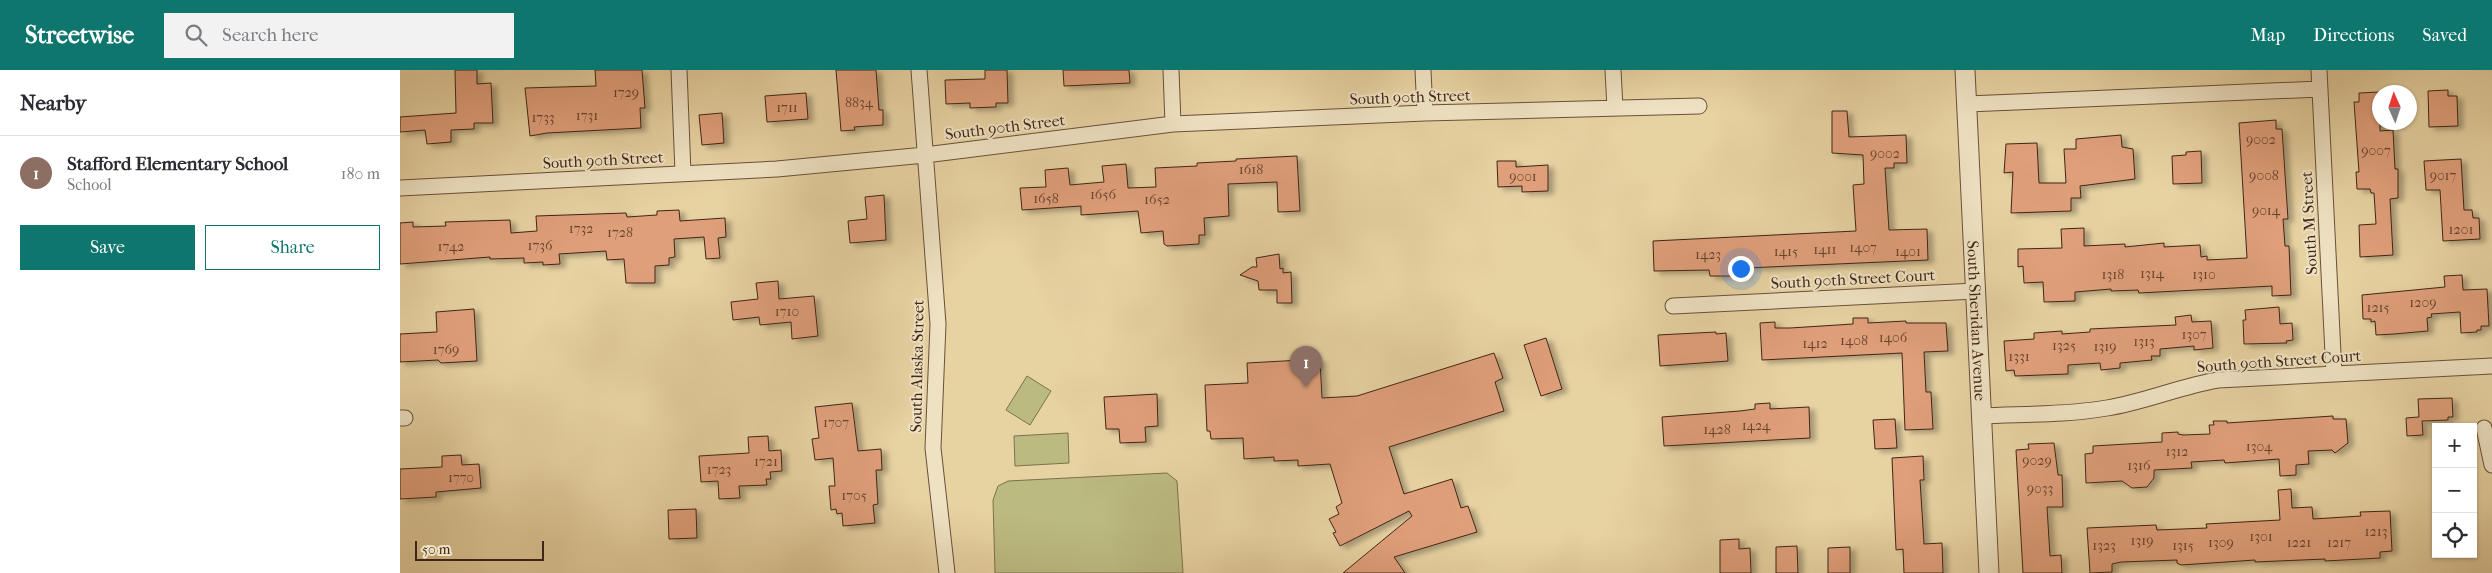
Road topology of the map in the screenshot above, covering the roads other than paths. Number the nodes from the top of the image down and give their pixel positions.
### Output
1 (679, 70) edge
2 (919, 70) edge
3 (1171, 70) edge
4 (1423, 70) edge
5 (1613, 70) edge
6 (1965, 70) edge
7 (2318, 70) edge
8 (2320, 89) junction
9 (1967, 104) junction
10 (1699, 106) dead end
11 (1615, 108) junction
12 (1425, 113) junction
13 (1173, 124) junction
14 (926, 154) junction
15 (683, 173) junction
16 (400, 188) edge
17 (1976, 291) junction
18 (1672, 306) dead end
19 (2492, 366) edge
20 (2334, 374) junction
21 (1981, 416) junction
22 (2484, 428) dead end
23 (2492, 465) edge
24 (946, 573) edge
25 (1989, 573) edge

1 - 15 street
2 - 14 street, South Alaska Street
3 - 13 street
4 - 12 street
5 - 11 street
6 - 9 street, South Sheridan Avenue
7 - 8 street, South M Street
8 - 9 street
8 - 20 street, South M Street
9 - 17 street, South Sheridan Avenue
10 - 11 street, South 90th Street
11 - 12 street, South 90th Street
12 - 13 street, South 90th Street
13 - 14 street, South 90th Street
14 - 15 street, South 90th Street
14 - 24 street, South Alaska Street
15 - 16 street, South 90th Street
17 - 18 street, South 90th Street Court
17 - 21 street, South Sheridan Avenue
19 - 20 street, South 90th Street Court
20 - 21 street, South 90th Street Court
21 - 25 street, South Sheridan Avenue
22 - 23 street

